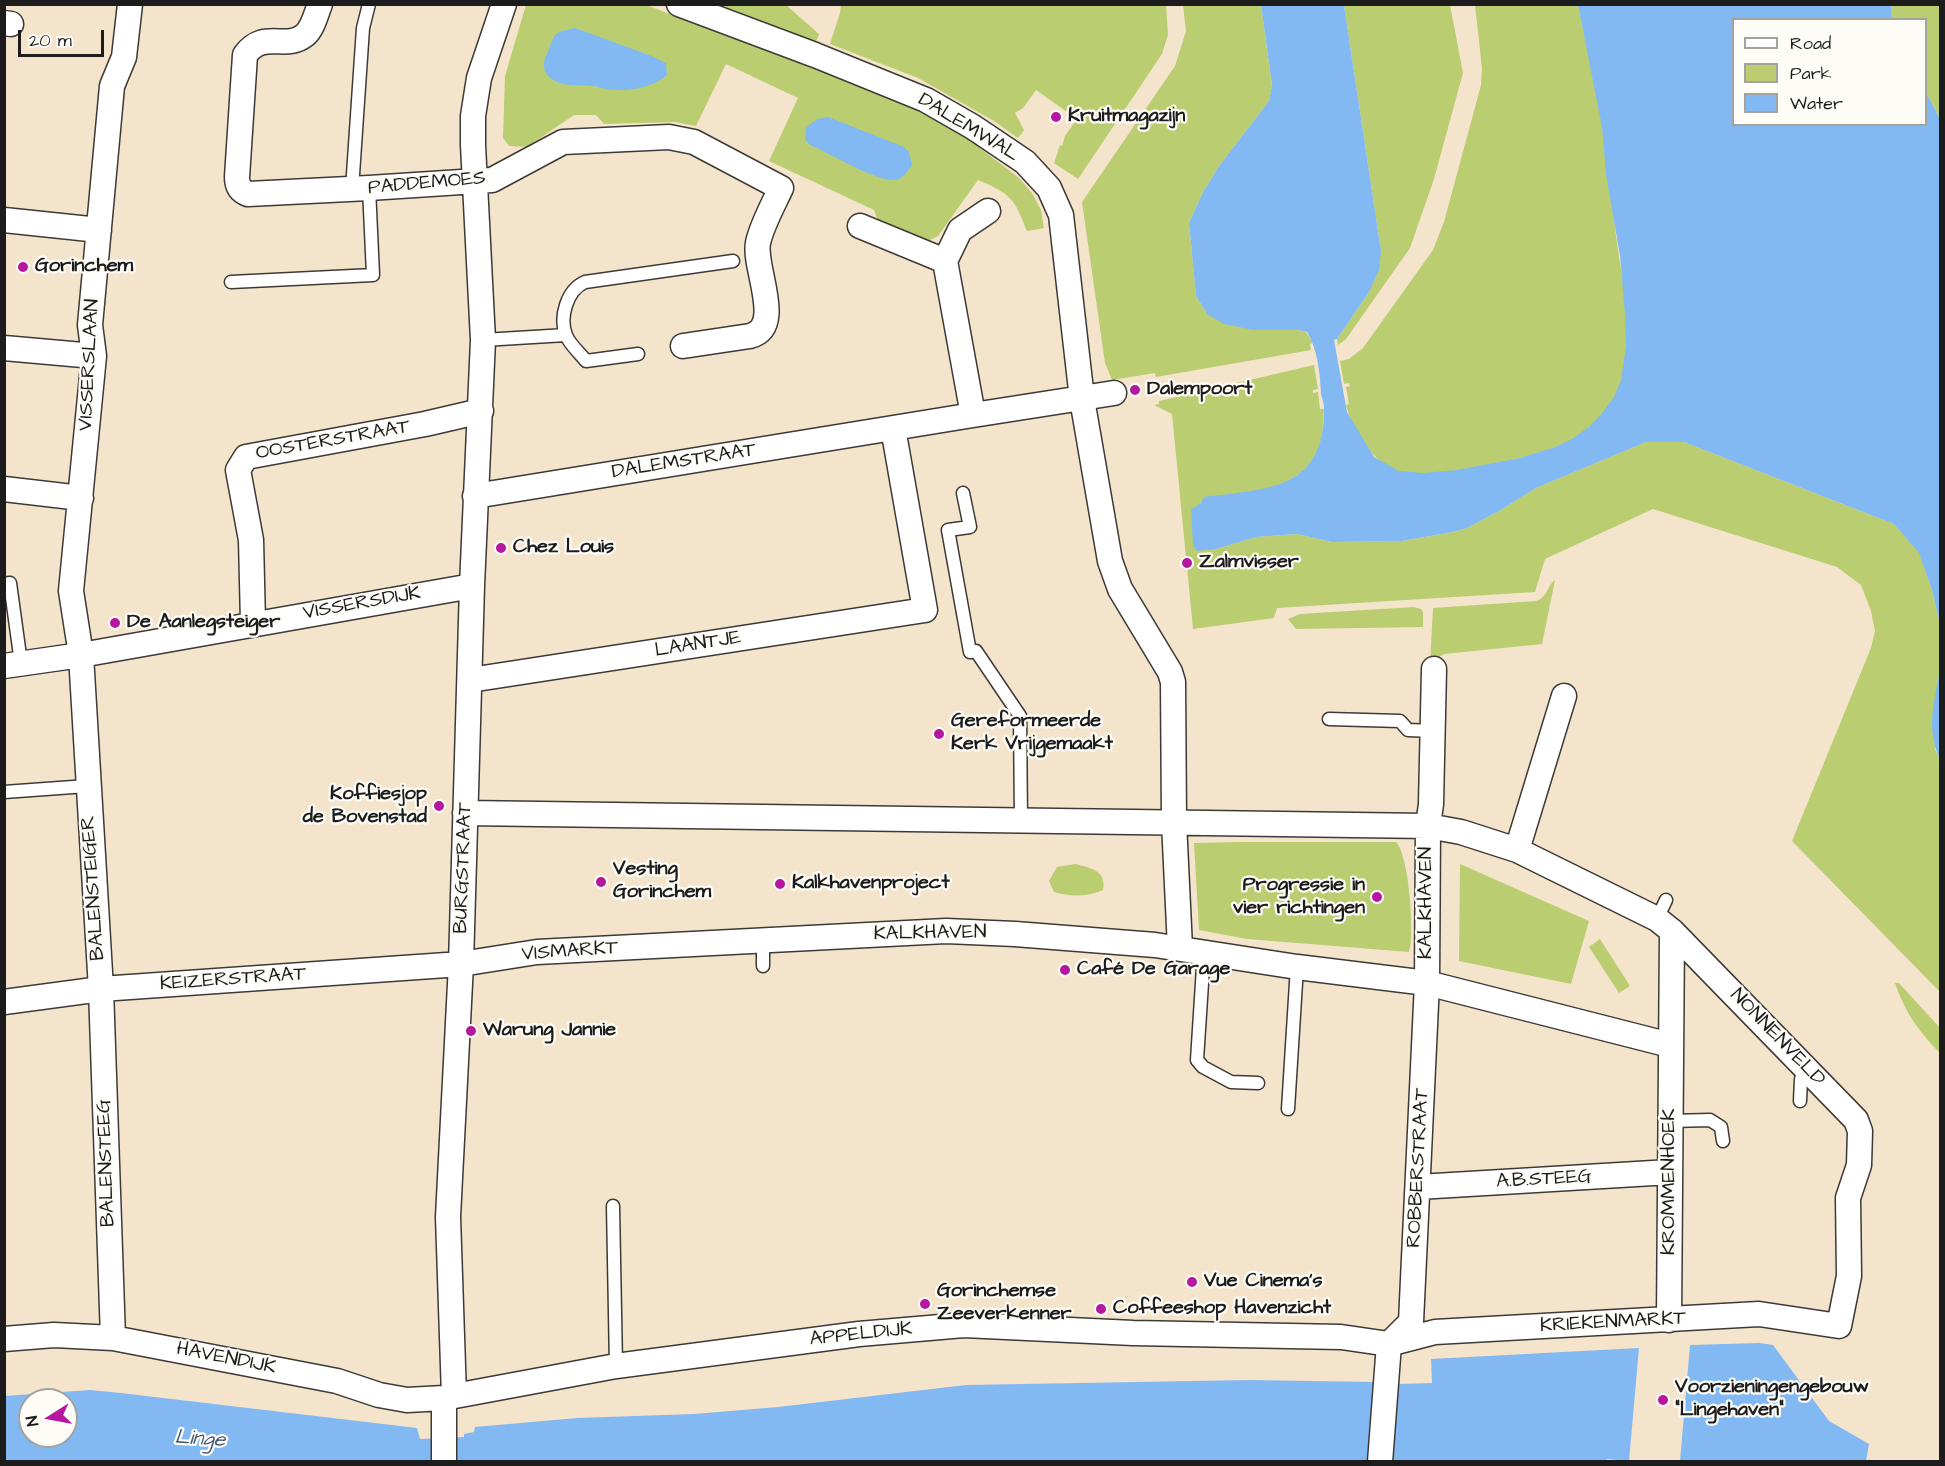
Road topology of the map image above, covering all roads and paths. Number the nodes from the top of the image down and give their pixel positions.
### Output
1 (130, 4) edge
2 (320, 4) edge
3 (369, 4) edge
4 (504, 4) edge
5 (679, 4) edge
6 (475, 181) junction
7 (361, 189) junction
8 (988, 211) dead end
9 (4, 220) edge
10 (860, 226) dead end
11 (99, 230) junction
12 (733, 261) dead end
13 (945, 261) junction
14 (231, 282) dead end
15 (566, 335) junction
16 (483, 340) junction
17 (683, 346) dead end
18 (4, 348) edge
19 (638, 354) dead end
20 (94, 356) junction
21 (1114, 393) dead end
22 (1083, 399) junction
23 (481, 411) junction
24 (973, 415) junction
25 (893, 428) junction
26 (4, 489) edge
27 (963, 493) dead end
28 (475, 496) junction
29 (81, 498) junction
30 (4, 584) edge
31 (472, 586) junction
32 (253, 623) junction
33 (81, 655) junction
34 (13, 665) edge
35 (1434, 669) dead end
36 (470, 680) junction
37 (1564, 696) dead end
38 (1329, 719) dead end
39 (1433, 731) junction
40 (87, 786) junction
41 (4, 792) edge
42 (465, 813) junction
43 (1021, 822) junction
44 (1174, 822) junction
45 (1428, 826) junction
46 (1517, 850) junction
47 (1665, 917) junction
48 (763, 941) junction
49 (679, 946) joint
50 (1180, 948) junction
51 (1204, 952) junction
52 (461, 964) junction
53 (763, 966) dead end
54 (1297, 967) junction
55 (1427, 983) junction
56 (102, 989) junction
57 (4, 1002) edge
58 (1670, 1045) junction
59 (1809, 1071) junction
60 (1258, 1083) dead end
61 (1800, 1101) dead end
62 (1288, 1109) dead end
63 (1670, 1121) junction
64 (1723, 1141) dead end
65 (1670, 1172) junction
66 (1418, 1187) junction
67 (613, 1206) dead end
68 (1669, 1320) junction
69 (1839, 1326) joint
70 (113, 1338) junction
71 (4, 1339) edge
72 (1389, 1344) junction
73 (616, 1366) junction
74 (449, 1397) junction
75 (444, 1461) edge
76 (1380, 1461) edge

1 - 11 street, VISSERSLAAN
2 - 7 street, PADDEMOES
3 - 7 lane
4 - 6 street, BURGSTRAAT
5 - 22 street, DALEMWAL
6 - 7 street, PADDEMOES
6 - 16 street, BURGSTRAAT
6 - 17 street, PADDEMOES
7 - 14 lane
8 - 13 street
9 - 11 street
10 - 13 street
11 - 20 street, VISSERSLAAN
12 - 15 lane
13 - 24 street
15 - 16 lane
15 - 19 lane
16 - 23 street, BURGSTRAAT
18 - 20 street
20 - 29 street, VISSERSLAAN
21 - 22 street, DALEMSTRAAT
22 - 24 street, DALEMSTRAAT
22 - 44 street, DALEMWAL
23 - 28 street, BURGSTRAAT
23 - 32 street, OOSTERSTRAAT
24 - 25 street, DALEMSTRAAT
25 - 28 street, DALEMSTRAAT
25 - 36 street, LAANTJE
26 - 29 street
27 - 43 lane
28 - 31 street, BURGSTRAAT
29 - 33 street, VISSERSLAAN
30 - 34 lane
31 - 32 street, VISSERSDIJK
31 - 36 street, BURGSTRAAT
32 - 33 street, VISSERSDIJK
33 - 34 street, VISSERSDIJK
33 - 40 street, BALENSTEIGER
35 - 39 street
36 - 42 street, BURGSTRAAT
37 - 46 street
38 - 39 lane
39 - 45 street
40 - 41 lane
40 - 56 street, BALENSTEIGER
42 - 43 street, KALKHAVEN
42 - 52 street, BURGSTRAAT
43 - 44 street, KALKHAVEN
44 - 45 street, KALKHAVEN
44 - 50 street
45 - 46 street, NONNENVELD
45 - 55 street, KALKHAVEN
46 - 47 street, NONNENVELD
47 - 58 street, KROMMENHOEK
47 - 59 street, NONNENVELD
48 - 49 street, KALKHAVEN
48 - 50 street, KALKHAVEN
48 - 53 lane
49 - 52 street, VISMARKT
50 - 51 street, KALKHAVEN
51 - 54 street, KALKHAVEN
51 - 60 lane
52 - 56 street, KEIZERSTRAAT
52 - 74 street, BURGSTRAAT
54 - 55 street, KALKHAVEN
54 - 62 lane
55 - 58 street
55 - 66 street, ROBBERSTRAAT
56 - 57 street, KEIZERSTRAAT
56 - 70 street, BALENSTEEG
58 - 63 street, KROMMENHOEK
59 - 61 lane
59 - 69 street, NONNENVELD
63 - 64 lane
63 - 65 street, KROMMENHOEK
65 - 66 street, A.B.STEEG
65 - 68 street, KROMMENHOEK
66 - 72 street, ROBBERSTRAAT
67 - 73 lane
68 - 69 street, KRIEKENMARKT
68 - 72 street, KRIEKENMARKT
70 - 71 street, HAVENDIJK
70 - 74 street, HAVENDIJK
72 - 73 street, APPELDIJK
72 - 76 street
73 - 74 street, APPELDIJK
74 - 75 street, BURGSTRAAT

